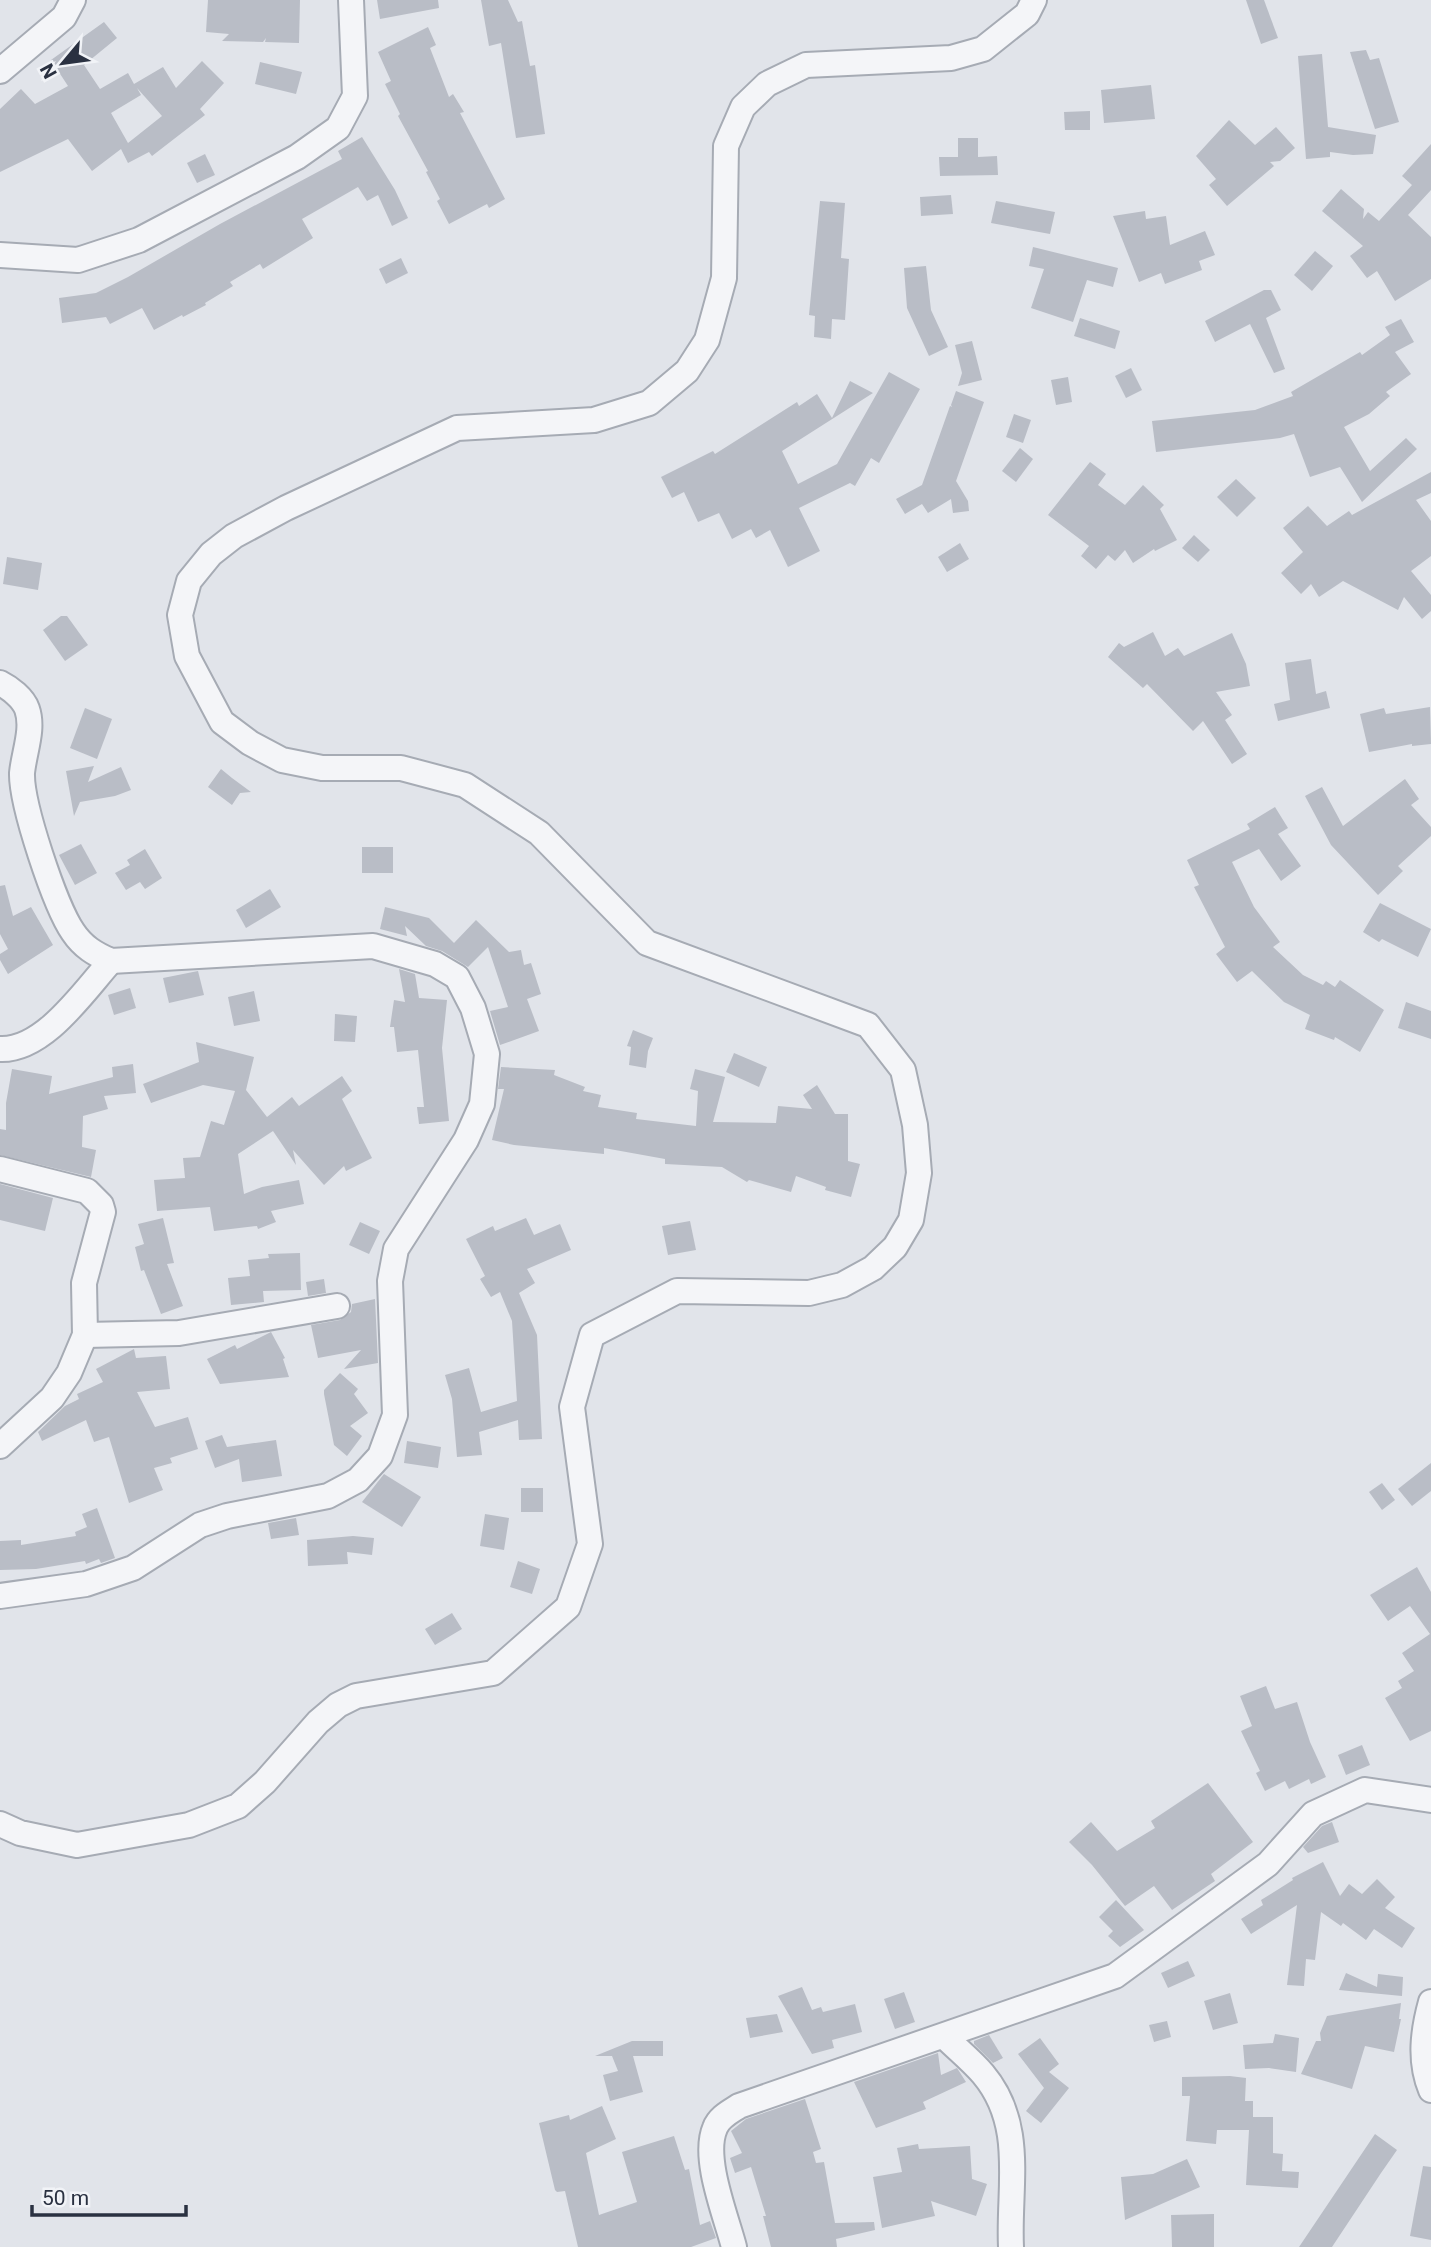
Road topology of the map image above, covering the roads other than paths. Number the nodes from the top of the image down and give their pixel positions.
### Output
1 (73, 0) edge
2 (351, 0) edge
3 (1034, 0) edge
4 (0, 71) edge
5 (0, 255) edge
6 (0, 683) edge
7 (111, 961) junction
8 (0, 1049) edge
9 (0, 1169) edge
10 (337, 1306) dead end
11 (85, 1335) junction
12 (0, 1446) edge
13 (0, 1595) edge
14 (1431, 1800) edge
15 (0, 1824) edge
16 (1431, 2002) edge
17 (944, 2036) junction
18 (1431, 2090) edge
19 (734, 2247) edge
20 (1011, 2247) edge

1 - 4 street
2 - 5 street
3 - 15 street
6 - 7 street
7 - 8 street
7 - 13 street
9 - 11 street
10 - 11 street
11 - 12 street
14 - 17 street
16 - 18 street
17 - 19 street
17 - 20 street

